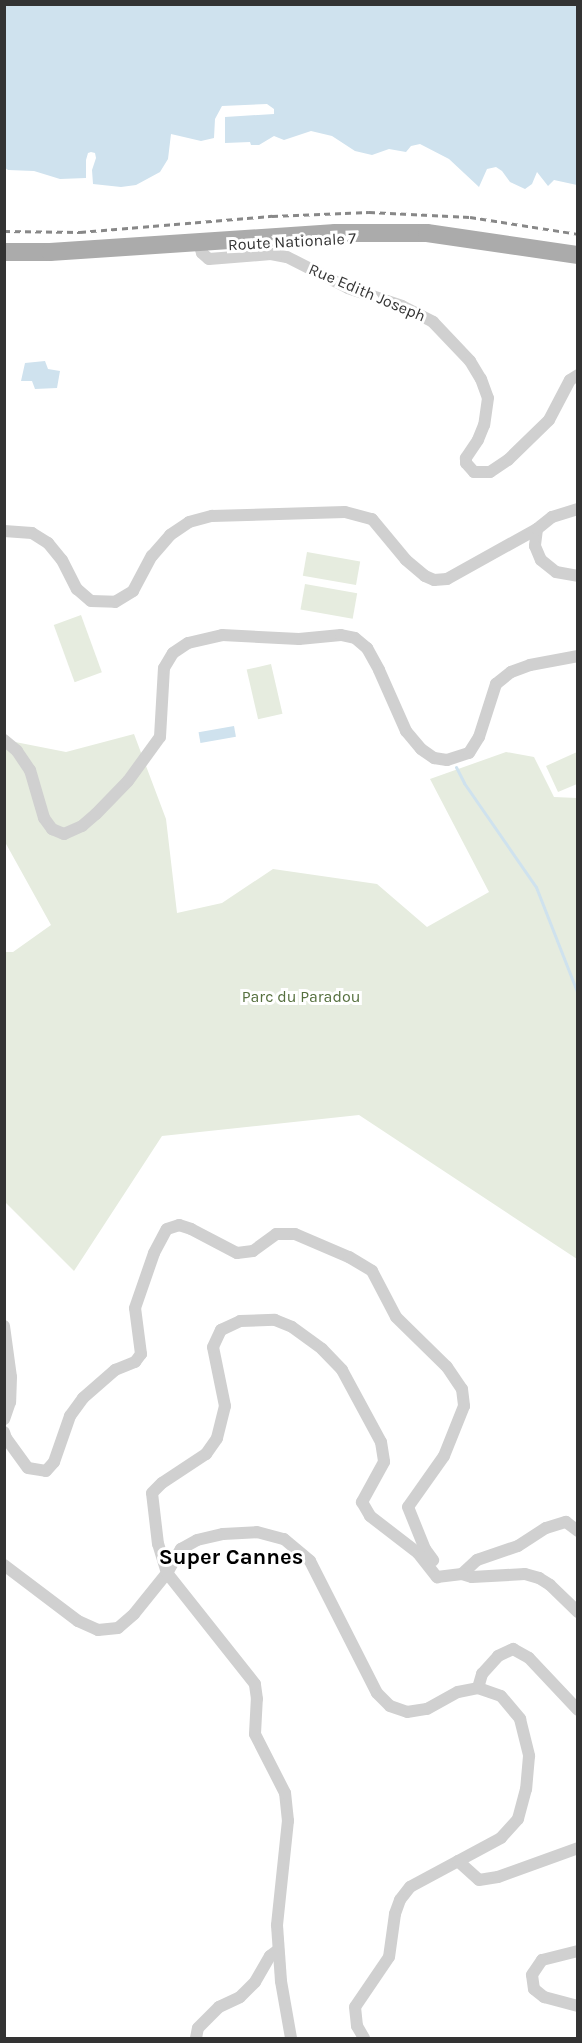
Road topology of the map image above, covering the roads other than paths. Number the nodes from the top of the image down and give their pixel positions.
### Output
1 (200, 246) junction
2 (4, 252) edge
3 (578, 255) edge
4 (4, 258) edge
5 (578, 261) edge
6 (578, 375) edge
7 (578, 509) edge
8 (537, 529) junction
9 (4, 531) edge
10 (578, 576) edge
11 (578, 656) edge
12 (4, 740) edge
13 (4, 1326) edge
14 (4, 1419) edge
15 (4, 1432) edge
16 (578, 1531) edge
17 (4, 1565) edge
18 (167, 1573) junction
19 (455, 1574) junction
20 (578, 1612) edge
21 (478, 1688) junction
22 (578, 1710) edge
23 (578, 1848) edge
24 (458, 1861) junction
25 (278, 1950) junction
26 (578, 1951) edge
27 (578, 2006) edge
28 (196, 2038) edge
29 (291, 2038) edge
30 (364, 2038) edge

1 - 4 main road, Route Nationale 7
1 - 5 main road, Route Nationale 7
1 - 6 street, Rue Edith Joseph
2 - 3 main road
7 - 8 street
8 - 9 street
8 - 10 street
11 - 12 street
13 - 14 street
15 - 19 street
16 - 19 street
17 - 18 street
18 - 19 street
18 - 21 street
18 - 25 street
19 - 20 street
21 - 22 street
21 - 24 street
23 - 24 street
24 - 30 street
25 - 28 street
25 - 29 street
26 - 27 street

